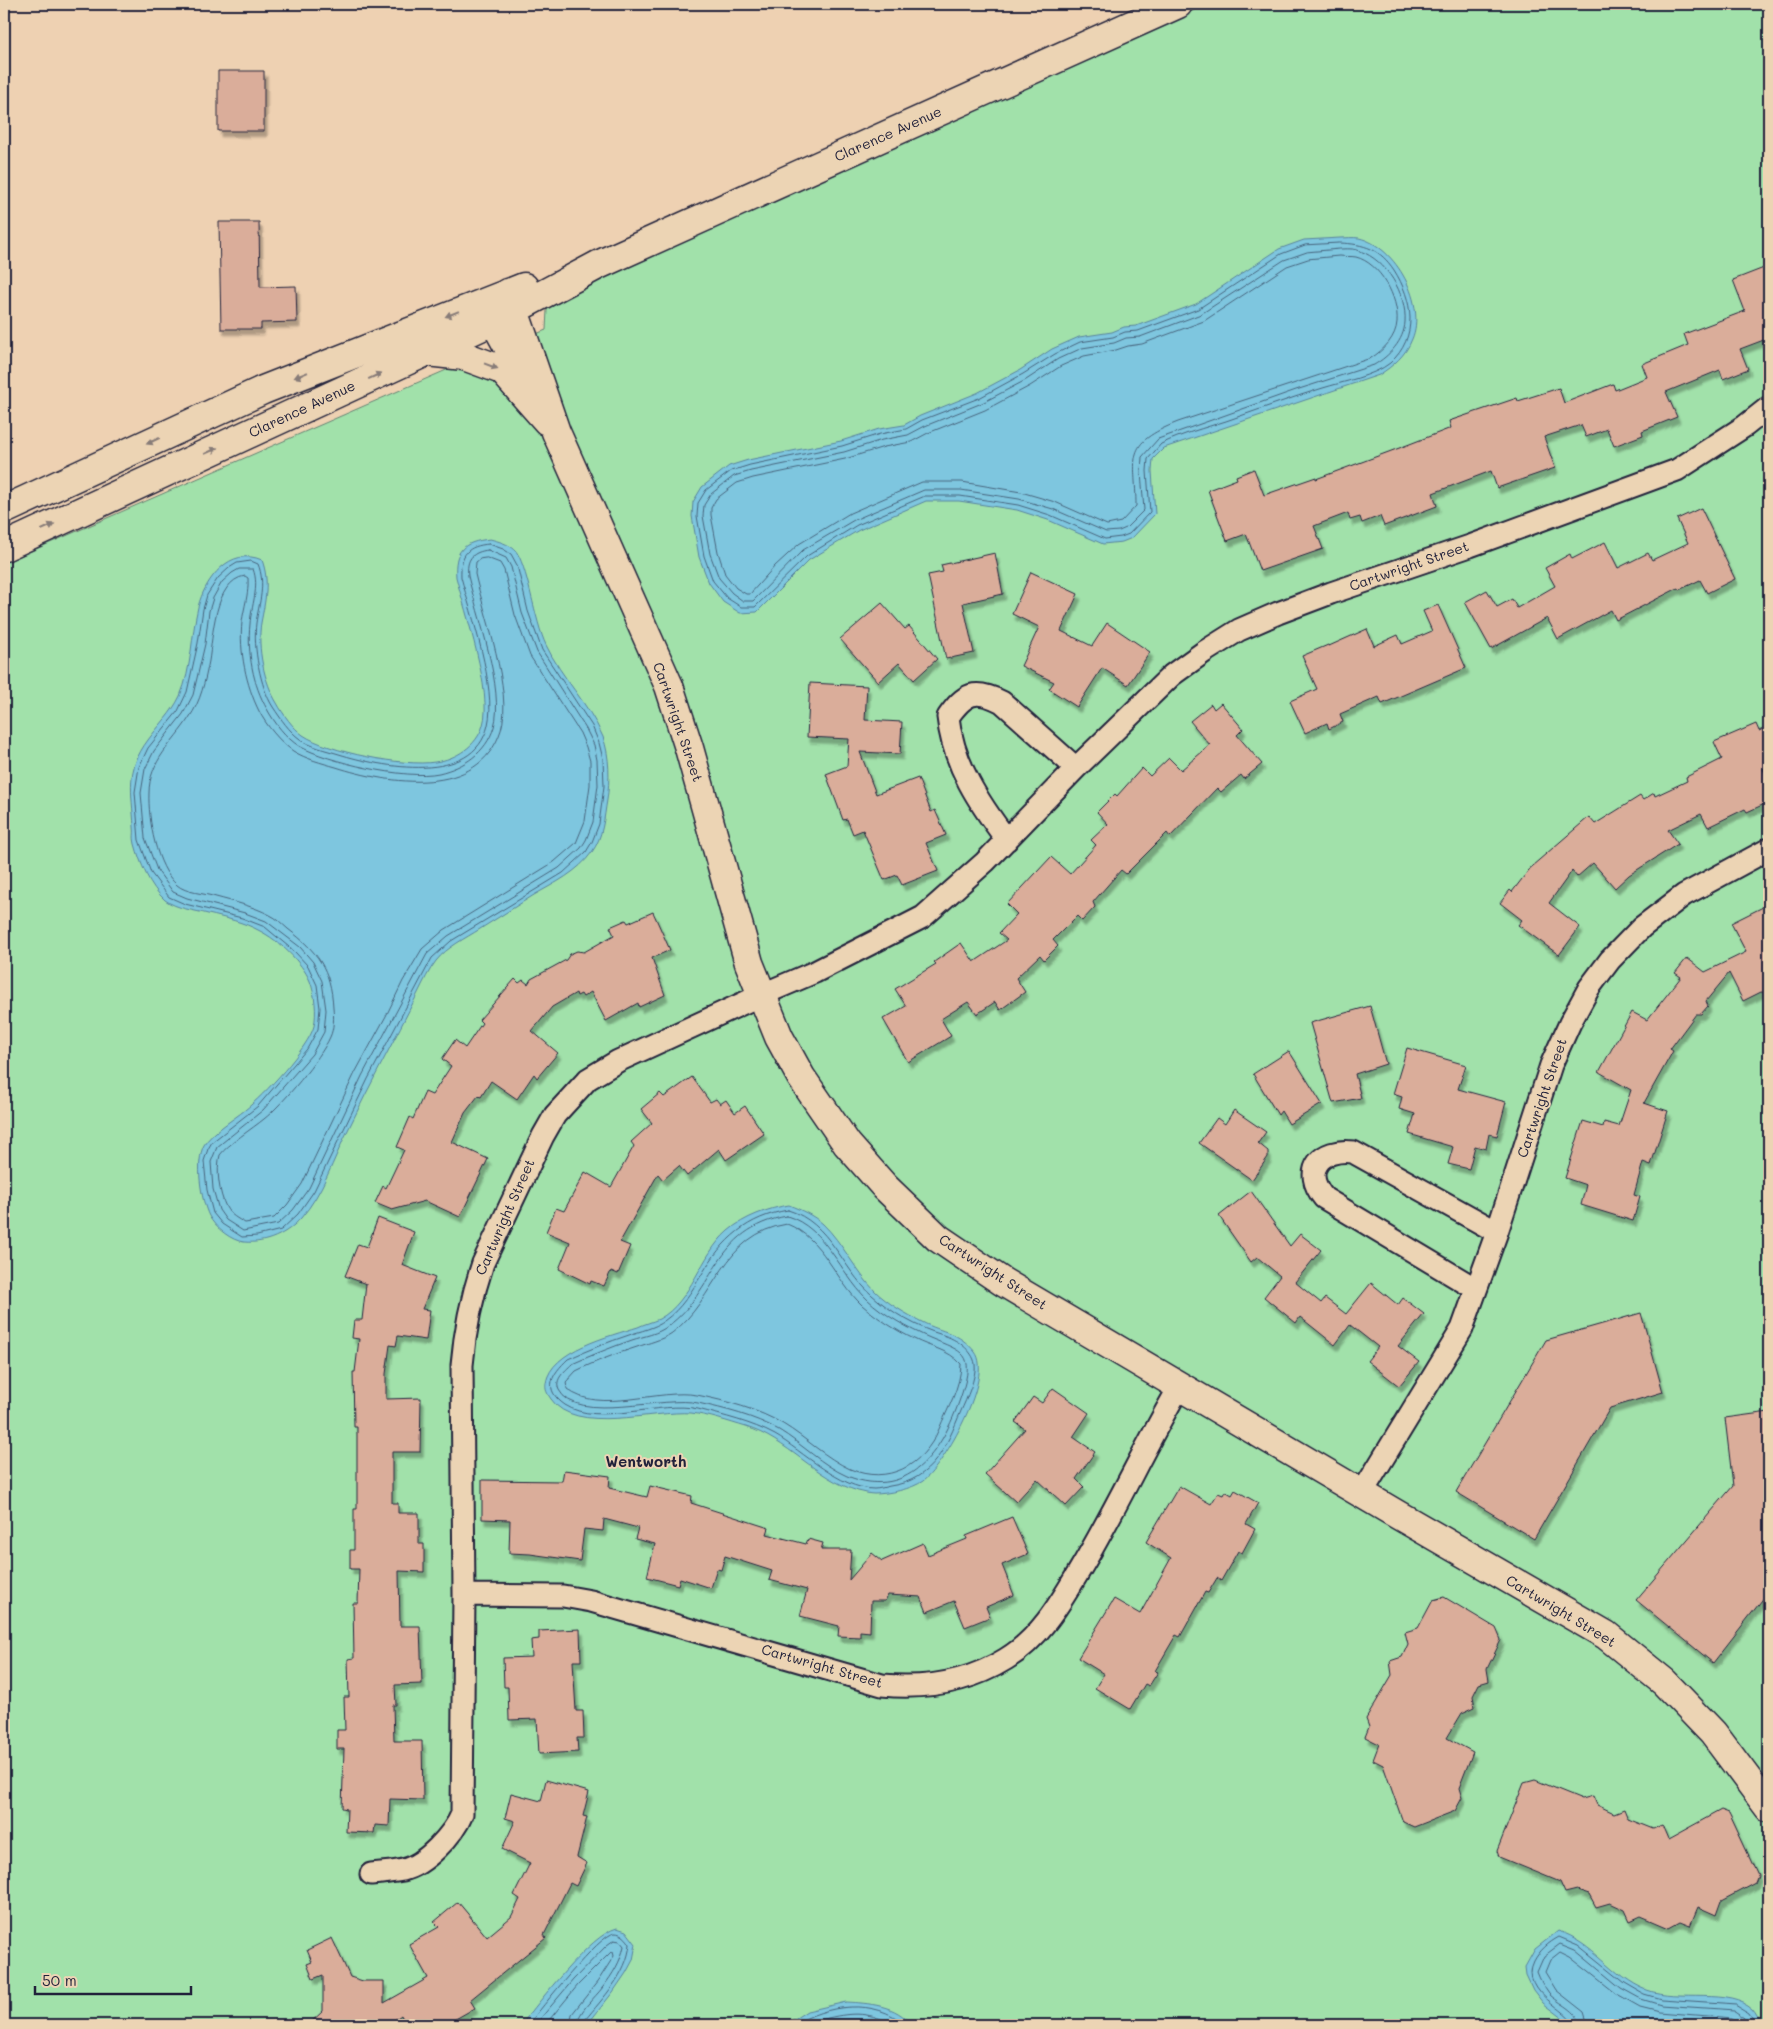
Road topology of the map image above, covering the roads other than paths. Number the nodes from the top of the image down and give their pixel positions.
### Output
1 (1178, 4) edge
2 (499, 306) junction
3 (427, 352) junction
4 (1769, 407) edge
5 (556, 432) junction
6 (4, 510) edge
7 (4, 547) edge
8 (1076, 768) junction
9 (1007, 840) junction
10 (1769, 849) edge
11 (761, 995) junction
12 (1497, 1232) junction
13 (1476, 1289) junction
14 (1180, 1386) junction
15 (1362, 1493) junction
16 (464, 1595) junction
17 (1769, 1808) edge
18 (371, 1874) dead end

1 - 2 street, Clarence Avenue
2 - 3 street, Clarence Avenue
2 - 5 street, Cartwright Street
2 -> 6 street, Clarence Avenue
3 -> 5 street
7 -> 3 street, Clarence Avenue
4 - 8 street, Cartwright Street
5 - 11 street, Cartwright Street
8 - 9 street, Cartwright Street
8 - 9 street
9 - 11 street, Cartwright Street
10 - 12 street, Cartwright Street
11 - 14 street, Cartwright Street
11 - 16 street, Cartwright Street
12 - 13 street, Cartwright Street
12 - 13 street
13 - 15 street, Cartwright Street
14 - 15 street, Cartwright Street
14 - 16 street, Cartwright Street
15 - 17 street, Cartwright Street
16 - 18 street, Cartwright Street

